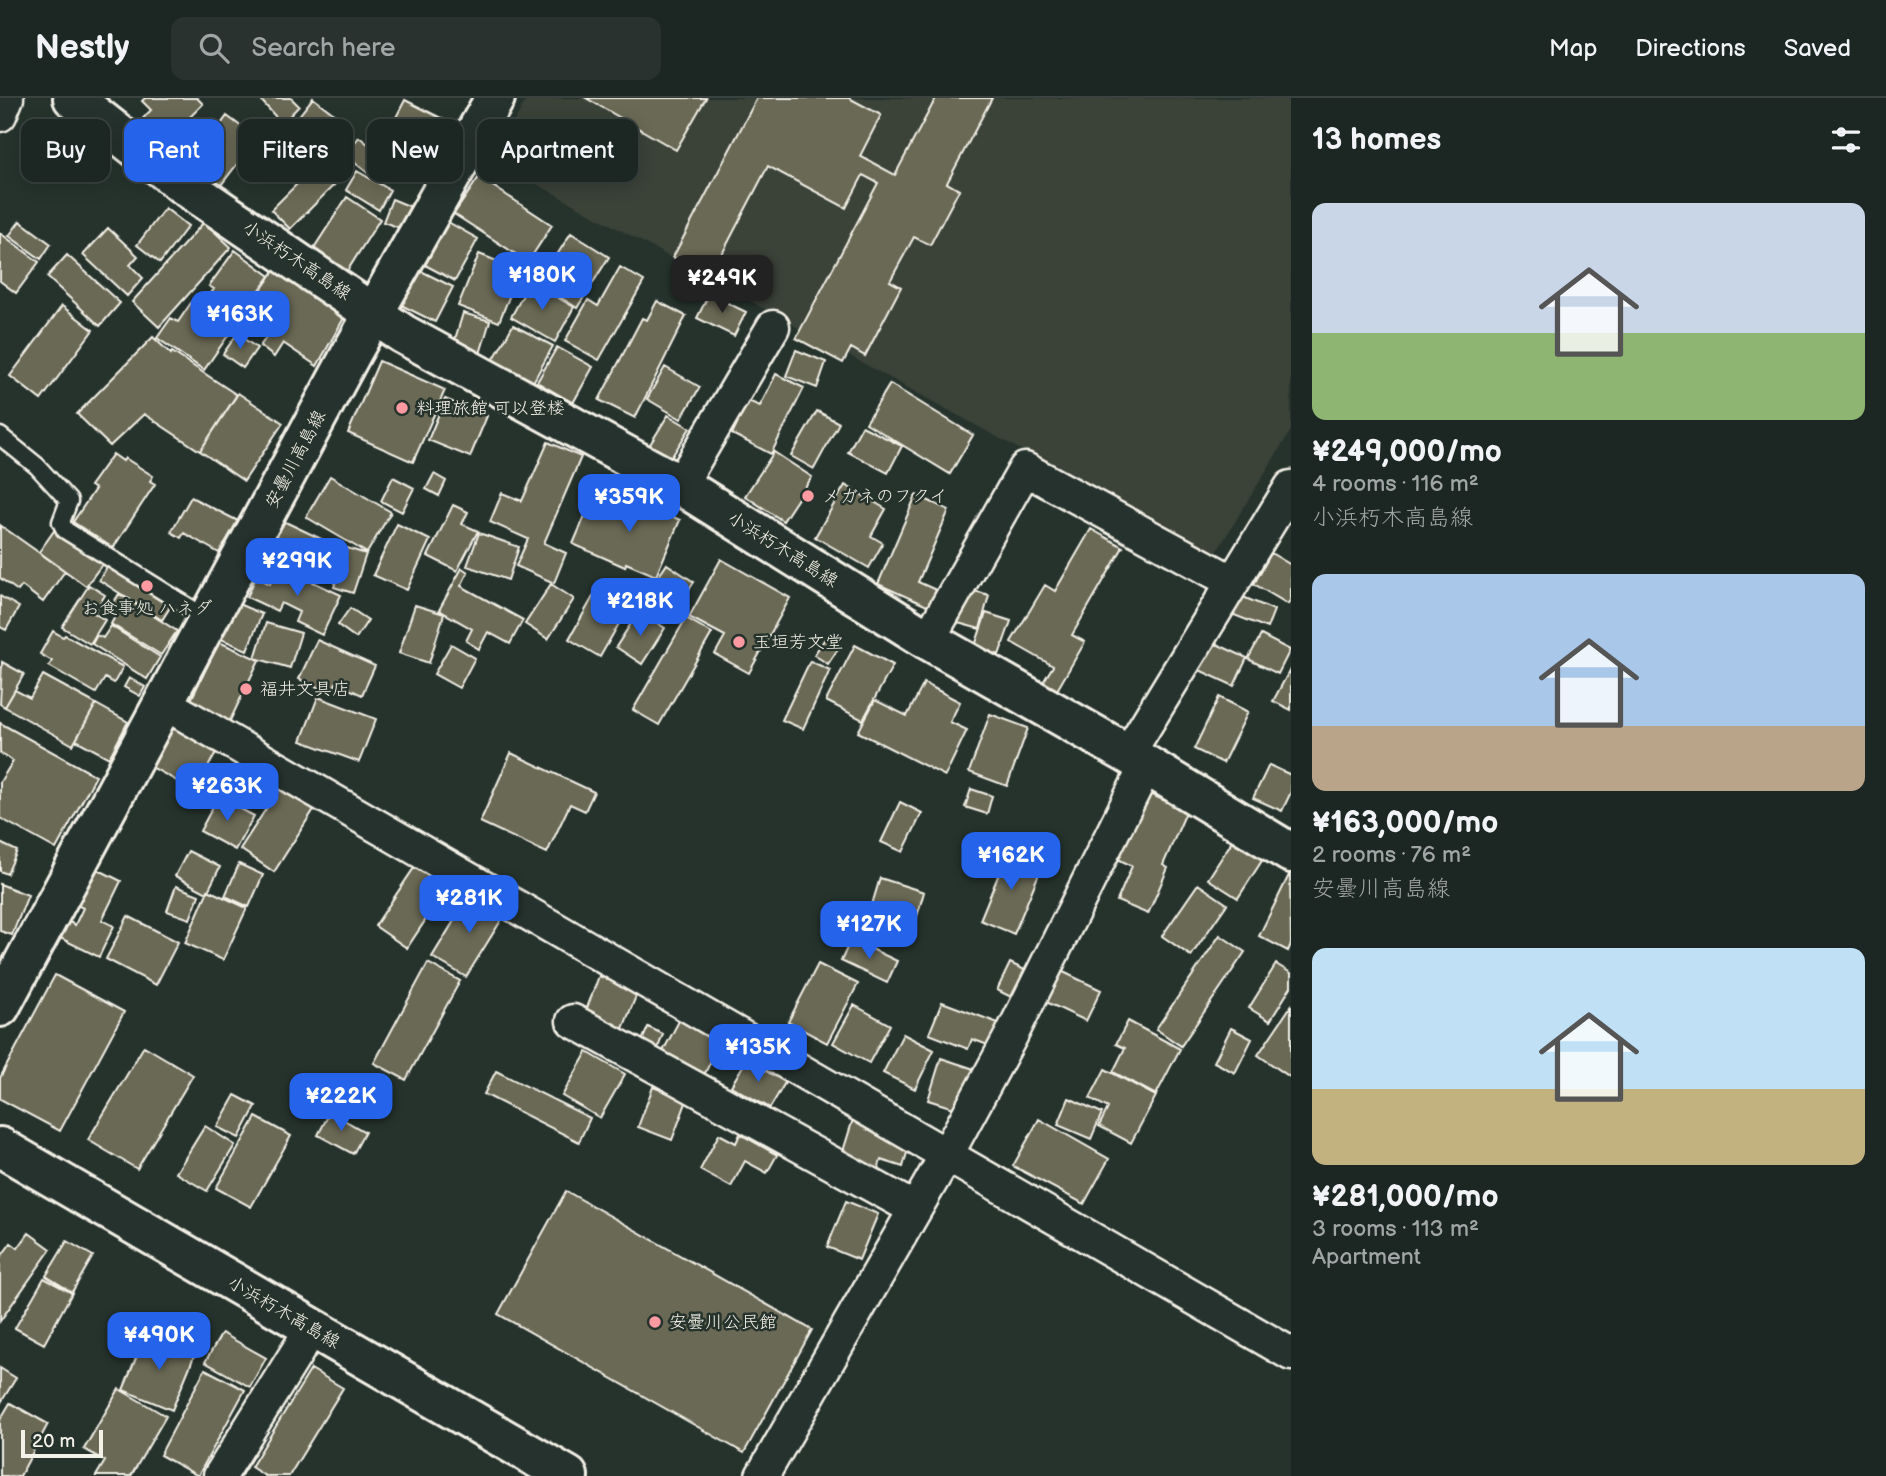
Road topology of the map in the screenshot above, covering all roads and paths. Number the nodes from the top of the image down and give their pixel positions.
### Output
1 (6, 98) edge
2 (73, 98) edge
3 (495, 98) edge
4 (0, 115) edge
5 (375, 314) junction
6 (773, 327) dead end
7 (0, 436) edge
8 (680, 485) junction
9 (1291, 487) edge
10 (1233, 582) junction
11 (210, 621) junction
12 (928, 640) junction
13 (163, 703) junction
14 (1137, 760) junction
15 (1291, 853) edge
16 (0, 1007) edge
17 (573, 1021) dead end
18 (0, 1147) edge
19 (947, 1154) junction
20 (915, 1209) junction
21 (312, 1328) junction
22 (1291, 1354) edge
23 (219, 1476) edge
24 (568, 1476) edge
25 (762, 1476) edge

1 - 4 street
2 - 5 main road, 小浜朽木高島線
3 - 5 main road, 安曇川高島線
5 - 8 main road, 小浜朽木高島線
5 - 11 main road, 安曇川高島線
6 - 8 street
7 - 11 lane
8 - 12 main road, 小浜朽木高島線
9 - 10 street
10 - 12 street
10 - 14 street
11 - 13 main road, 安曇川高島線
12 - 14 main road, 小浜朽木高島線
13 - 16 main road, 安曇川高島線
13 - 19 street
14 - 15 main road, 小浜朽木高島線
14 - 19 street
17 - 20 street
18 - 21 main road, 小浜朽木高島線
19 - 20 street
19 - 22 street
20 - 25 street
21 - 23 street
21 - 24 main road, 小浜朽木高島線

